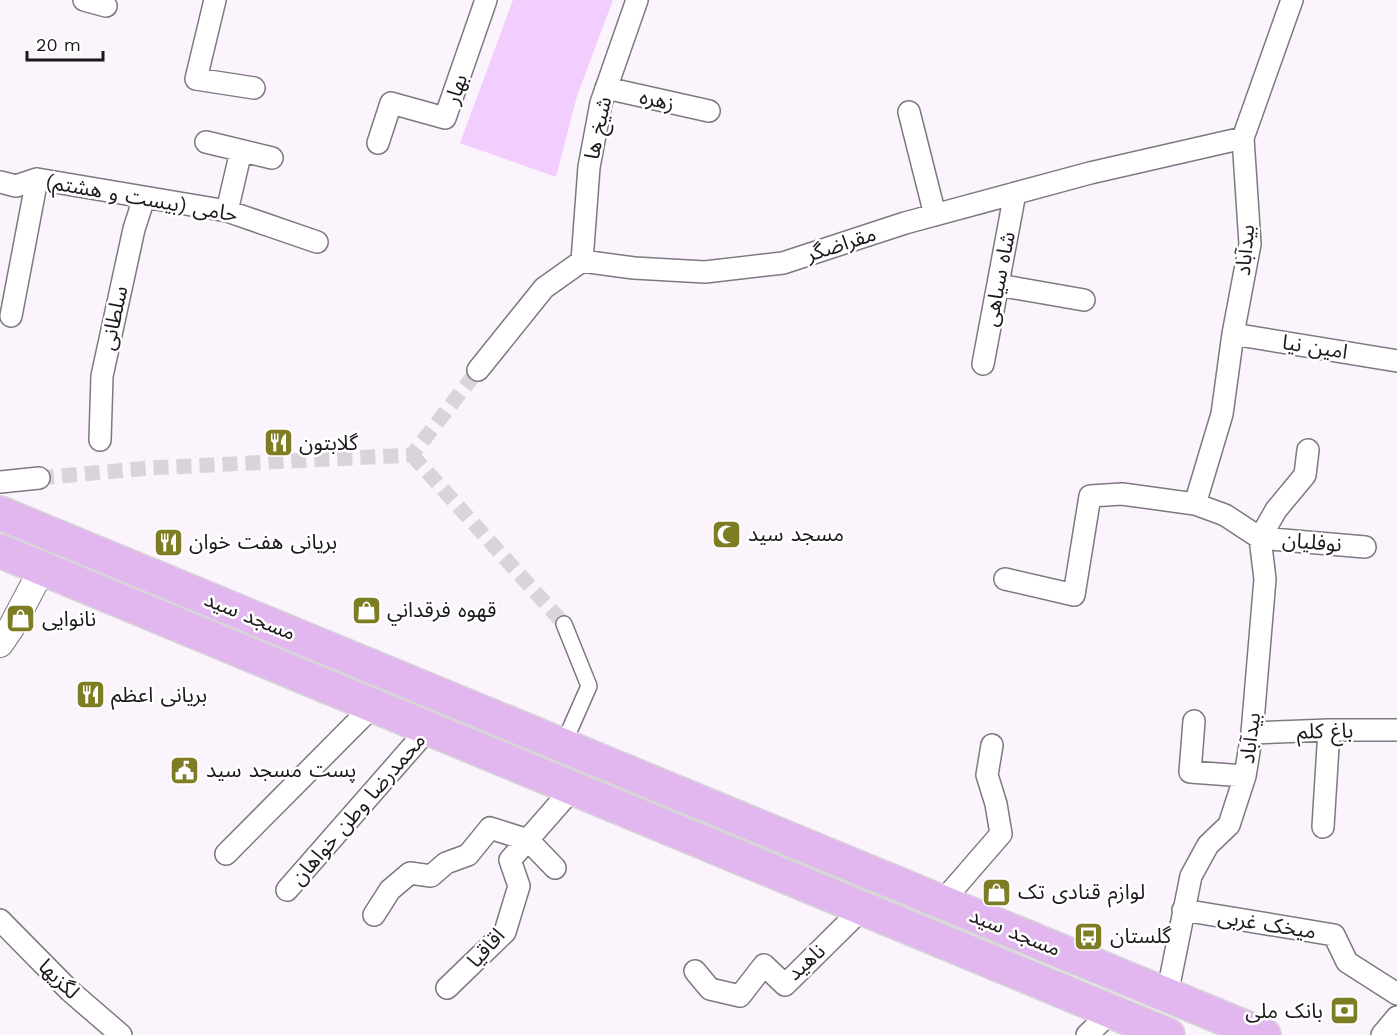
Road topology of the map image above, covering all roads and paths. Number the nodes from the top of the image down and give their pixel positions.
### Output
1 (84, 0) edge
2 (215, 0) edge
3 (486, 0) edge
4 (637, 0) edge
5 (1292, 0) edge
6 (106, 6) dead end
7 (254, 88) dead end
8 (606, 88) junction
9 (709, 111) dead end
10 (909, 112) dead end
11 (1243, 138) junction
12 (206, 142) dead end
13 (378, 143) dead end
14 (241, 151) junction
15 (272, 158) dead end
16 (37, 178) junction
17 (0, 182) edge
18 (1015, 193) junction
19 (144, 198) junction
20 (227, 211) junction
21 (935, 215) junction
22 (317, 242) dead end
23 (582, 261) junction
24 (998, 285) junction
25 (1084, 300) dead end
26 (11, 316) dead end
27 (1233, 334) junction
28 (1397, 361) edge
29 (983, 364) dead end
30 (478, 370) tunnel mouth
31 (100, 440) dead end
32 (1308, 450) dead end
33 (39, 478) tunnel mouth
34 (0, 482) edge
35 (1195, 504) junction
36 (0, 513) edge
37 (1260, 538) junction
38 (1365, 547) dead end
39 (0, 551) edge
40 (42, 568) junction
41 (1005, 579) dead end
42 (564, 624) tunnel mouth
43 (0, 644) edge
44 (325, 647) junction
45 (313, 681) junction
46 (373, 705) junction
47 (1194, 721) dead end
48 (428, 729) junction
49 (1329, 730) junction
50 (1397, 730) edge
51 (1252, 733) junction
52 (563, 745) junction
53 (992, 745) dead end
54 (1245, 776) junction
55 (573, 788) junction
56 (1323, 827) dead end
57 (528, 840) junction
58 (226, 854) dead end
59 (555, 868) dead end
60 (287, 890) dead end
61 (942, 902) junction
62 (863, 908) junction
63 (1184, 910) junction
64 (374, 915) dead end
65 (0, 920) edge
66 (695, 971) dead end
67 (447, 988) dead end
68 (1395, 990) edge
69 (1167, 995) junction
70 (1112, 1011) junction
71 (1397, 1017) edge
72 (121, 1035) edge
73 (1087, 1035) edge
74 (1168, 1035) edge
75 (1264, 1035) edge
76 (1382, 1035) edge

1 - 6 street
2 - 7 street
3 - 13 street, بهار
4 - 8 street, شیخ ها
5 - 11 street, بیدآباد
8 - 9 street, زهره
8 - 23 street, شیخ ها
10 - 21 street
11 - 18 street, مقراضگر
11 - 27 street, بیدآباد
12 - 14 street
14 - 15 street
14 - 20 street
16 - 17 street, حامی (بیست و هشتم)
16 - 19 street, حامی (بیست و هشتم)
16 - 26 street
18 - 21 street, مقراضگر
18 - 24 street, شاه سیاهی
19 - 20 street, حامی (بیست و هشتم)
19 - 31 street, سلطانی
20 - 22 street, حامی (بیست و هشتم)
21 - 23 street, مقراضگر
23 - 30 street
24 - 25 street
24 - 29 street, شاه سیاهی
27 - 28 street, امین نیا
27 - 35 street, بیدآباد
32 - 37 street
33 - 34 street
35 - 37 street
35 - 41 street
36 - 44 main road, مسجد سید
37 - 38 street, نوفلیان
37 - 51 street, بیدآباد
39 - 40 main road, مسجد سید
40 - 43 street
40 - 45 main road, مسجد سید
42 - 52 street
44 - 45 main road
44 - 52 main road, مسجد سید
45 - 46 main road, مسجد سید
46 - 48 main road, مسجد سید
46 - 58 street
47 - 54 street
48 - 55 main road, مسجد سید
48 - 60 street, محمدرضا وطن خواهان
49 - 50 street, باغ کلم
49 - 51 street, باغ کلم
49 - 56 street
51 - 54 street, بیدآباد
52 - 61 main road, مسجد سید
53 - 61 street
54 - 63 street, بیدآباد
55 - 57 street, اقاقیا
55 - 62 main road, مسجد سید
57 - 59 street
57 - 64 street
57 - 67 street, اقاقیا
61 - 69 main road, مسجد سید
62 - 66 street, ناهید
62 - 70 main road, مسجد سید
63 - 68 street, میخک غربی
63 - 69 street, بیدآباد
65 - 72 street, لگزیها
69 - 75 main road, مسجد سید
70 - 73 street
70 - 74 main road, مسجد سید
71 - 76 street

